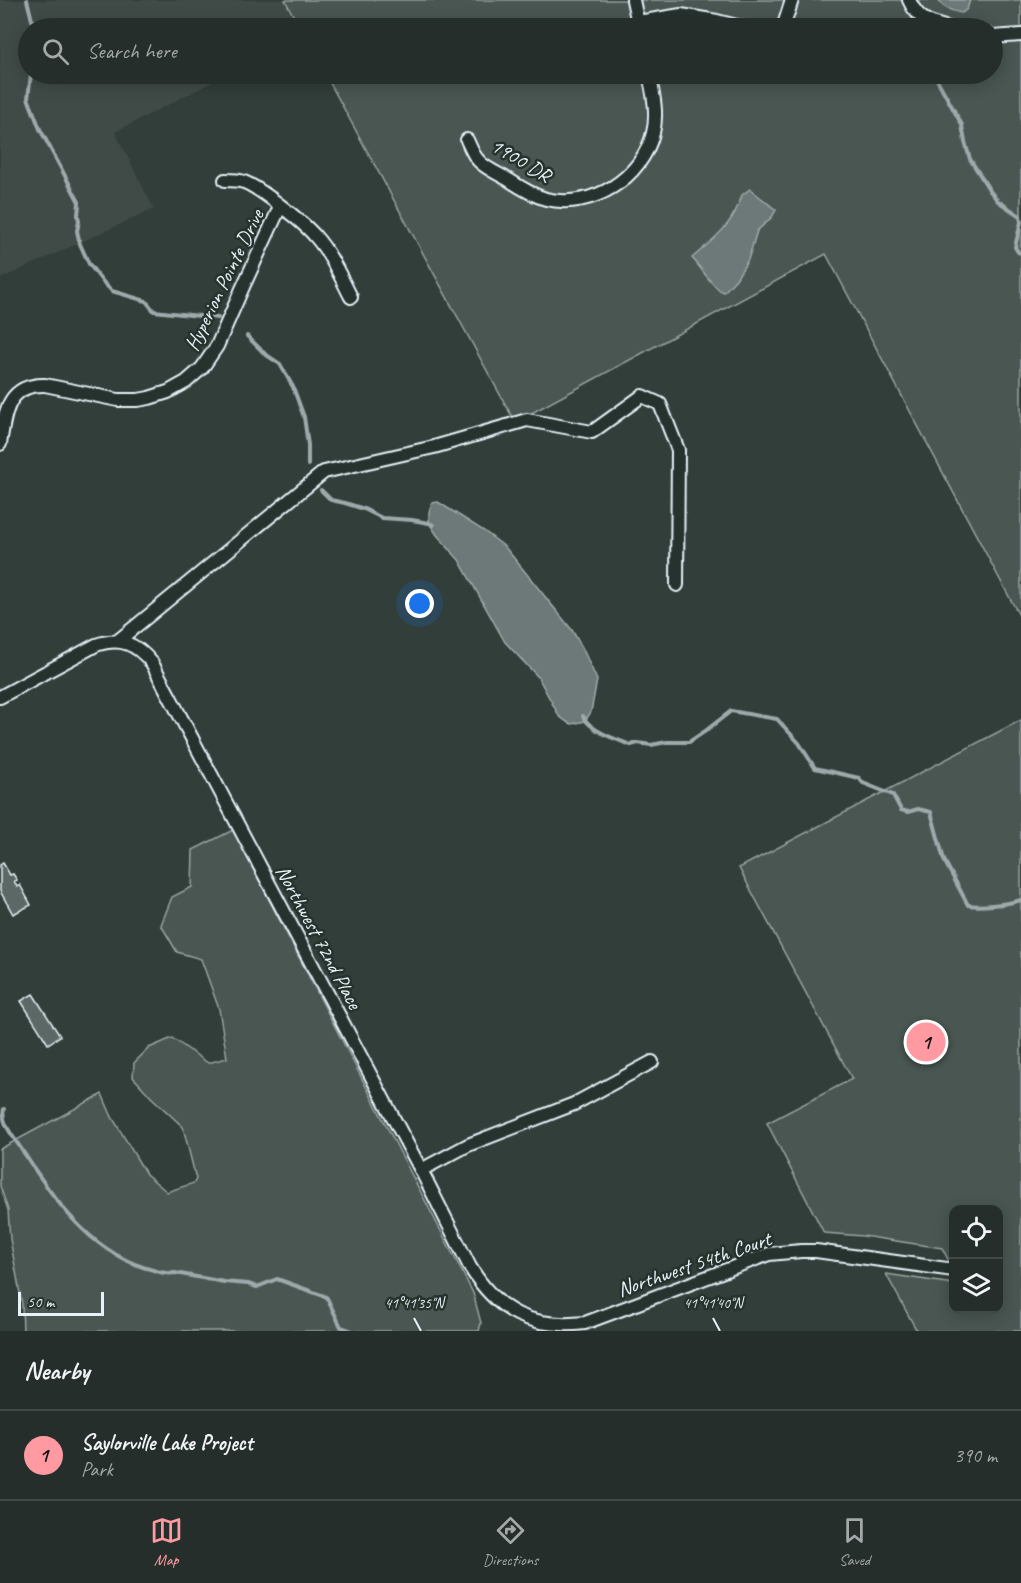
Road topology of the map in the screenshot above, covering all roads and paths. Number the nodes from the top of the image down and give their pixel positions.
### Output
1 (633, 0) edge
2 (792, 0) edge
3 (909, 0) edge
4 (637, 18) edge
5 (668, 18) edge
6 (699, 18) edge
7 (786, 18) edge
8 (921, 18) edge
9 (1021, 35) edge
10 (1003, 36) edge
11 (651, 84) edge
12 (467, 140) dead end
13 (225, 180) dead end
14 (280, 207) junction
15 (351, 297) dead end
16 (0, 444) edge
17 (677, 585) dead end
18 (119, 640) junction
19 (0, 697) edge
20 (652, 1062) dead end
21 (421, 1170) junction
22 (470, 1267) joint
23 (949, 1269) edge

1 - 4 street
2 - 7 street
3 - 8 street
5 - 6 street
9 - 10 street
11 - 12 street, 1900 DR
13 - 14 street, Hyperion Pointe Drive
14 - 15 street, Hyperion Pointe Drive
14 - 16 street, Hyperion Pointe Drive
17 - 18 street
18 - 19 street
18 - 21 street, Northwest 72nd Place
20 - 21 street
21 - 22 street, Northwest 72nd Place
22 - 23 street, Northwest 54th Court

